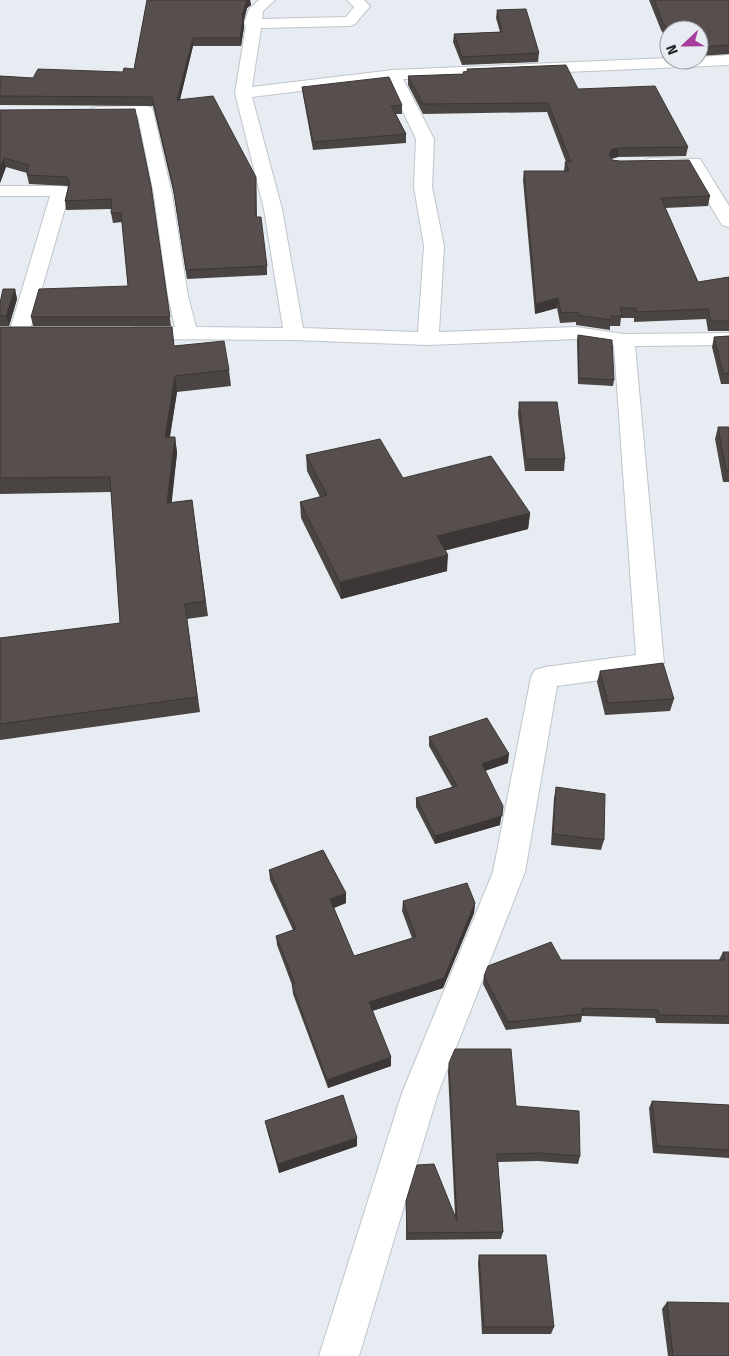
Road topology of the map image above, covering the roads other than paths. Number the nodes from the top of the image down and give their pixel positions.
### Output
1 (268, 0) edge
2 (354, 0) edge
3 (252, 24) junction
4 (729, 60) edge
5 (393, 74) junction
6 (243, 93) junction
7 (78, 112) edge
8 (637, 164) edge
9 (0, 191) edge
10 (729, 220) edge
11 (19, 333) edge
12 (118, 333) edge
13 (187, 333) junction
14 (294, 334) junction
15 (428, 339) junction
16 (729, 339) edge
17 (624, 340) junction
18 (339, 1356) edge

1 - 3 street
2 - 3 street
3 - 6 street
4 - 5 street
5 - 6 street
5 - 15 street
6 - 14 street
7 - 13 street
8 - 10 street
9 - 11 street
12 - 13 street
13 - 14 street
14 - 15 street
15 - 17 street
16 - 17 street
17 - 18 street

